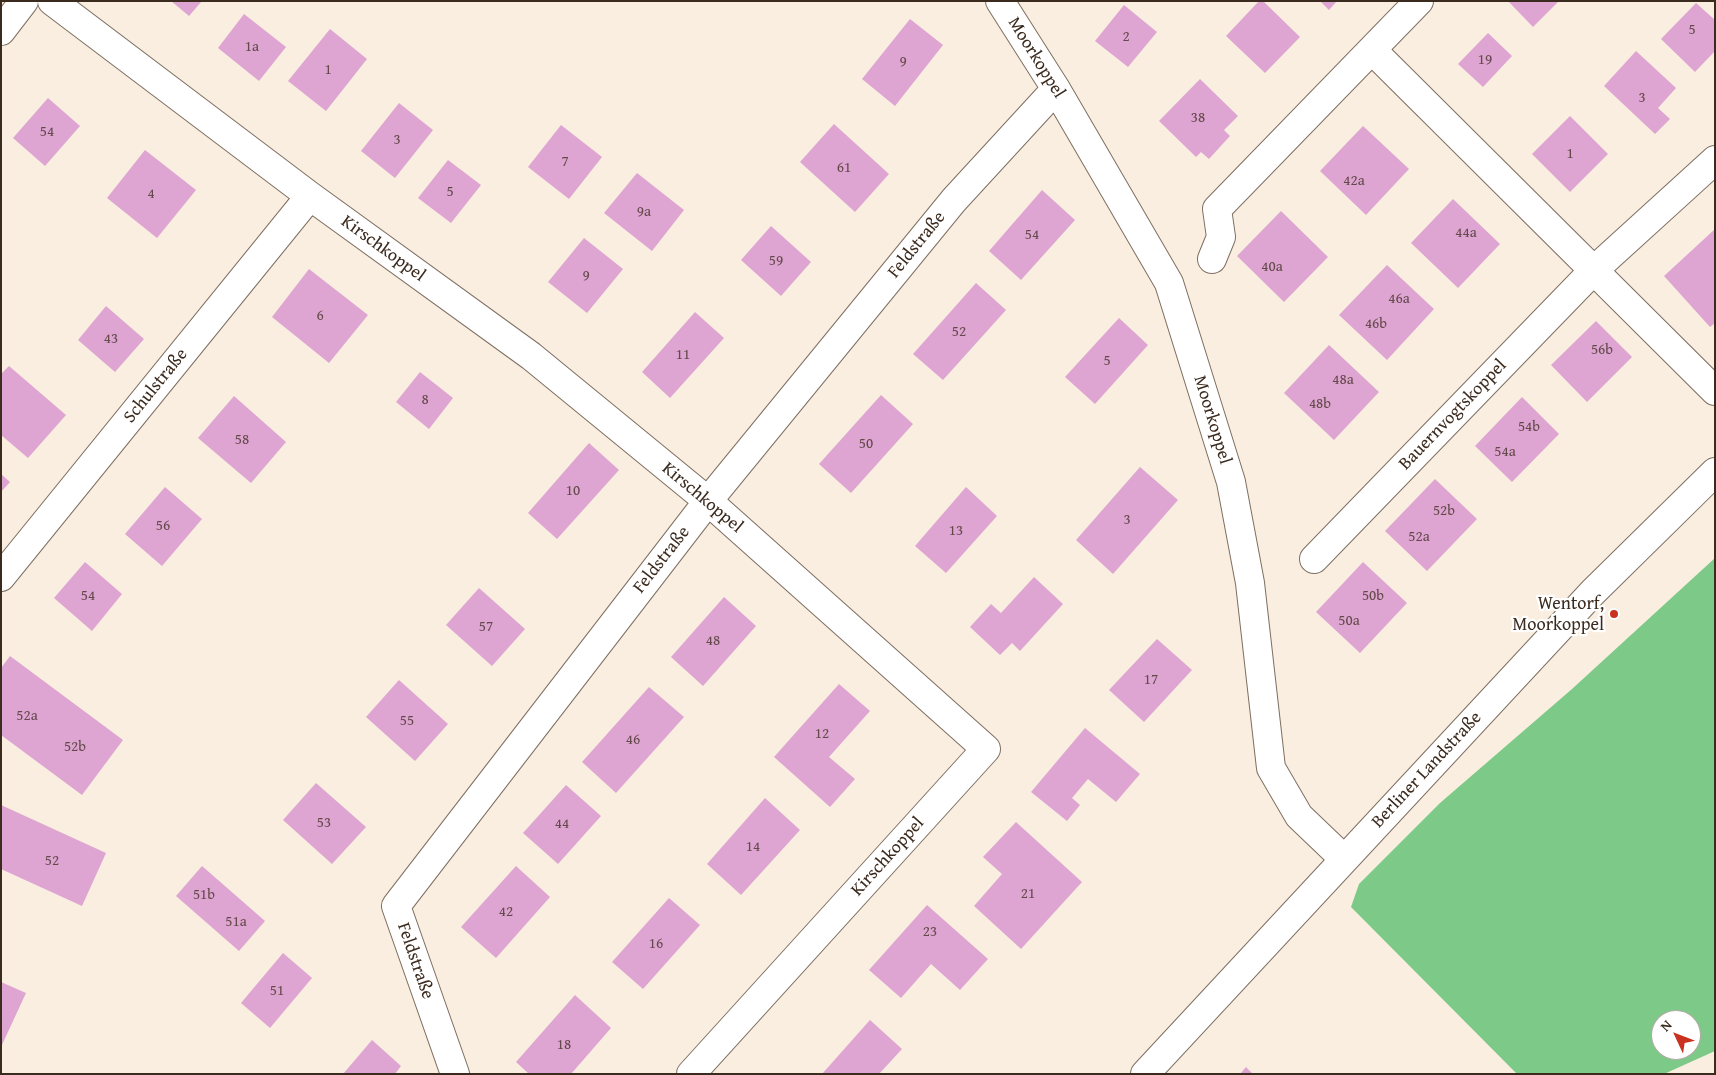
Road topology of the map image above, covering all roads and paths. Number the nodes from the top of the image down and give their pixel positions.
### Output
1 (24, 1) edge
2 (52, 1) edge
3 (1000, 1) edge
4 (1419, 1) edge
5 (1, 30) edge
6 (1372, 50) junction
7 (1056, 90) junction
8 (1715, 160) edge
9 (310, 196) junction
10 (1212, 259) dead end
11 (1593, 272) junction
12 (1715, 391) edge
13 (1715, 472) edge
14 (708, 501) junction
15 (1314, 560) dead end
16 (1, 576) edge
17 (1344, 859) junction
18 (455, 1074) edge
19 (691, 1074) edge
20 (1145, 1074) edge

1 - 5 street
2 - 9 street, Kirschkoppel
3 - 7 street, Moorkoppel
4 - 6 street
6 - 10 street
6 - 11 street
7 - 14 street, Feldstraße
7 - 17 street, Moorkoppel
8 - 11 street, Bauernvogtskoppel
9 - 14 street, Kirschkoppel
9 - 16 street, Schulstraße
11 - 12 street
11 - 15 street, Bauernvogtskoppel
13 - 17 street, Berliner Landstraße
14 - 18 street, Feldstraße
14 - 19 street, Kirschkoppel
17 - 20 street, Berliner Landstraße

